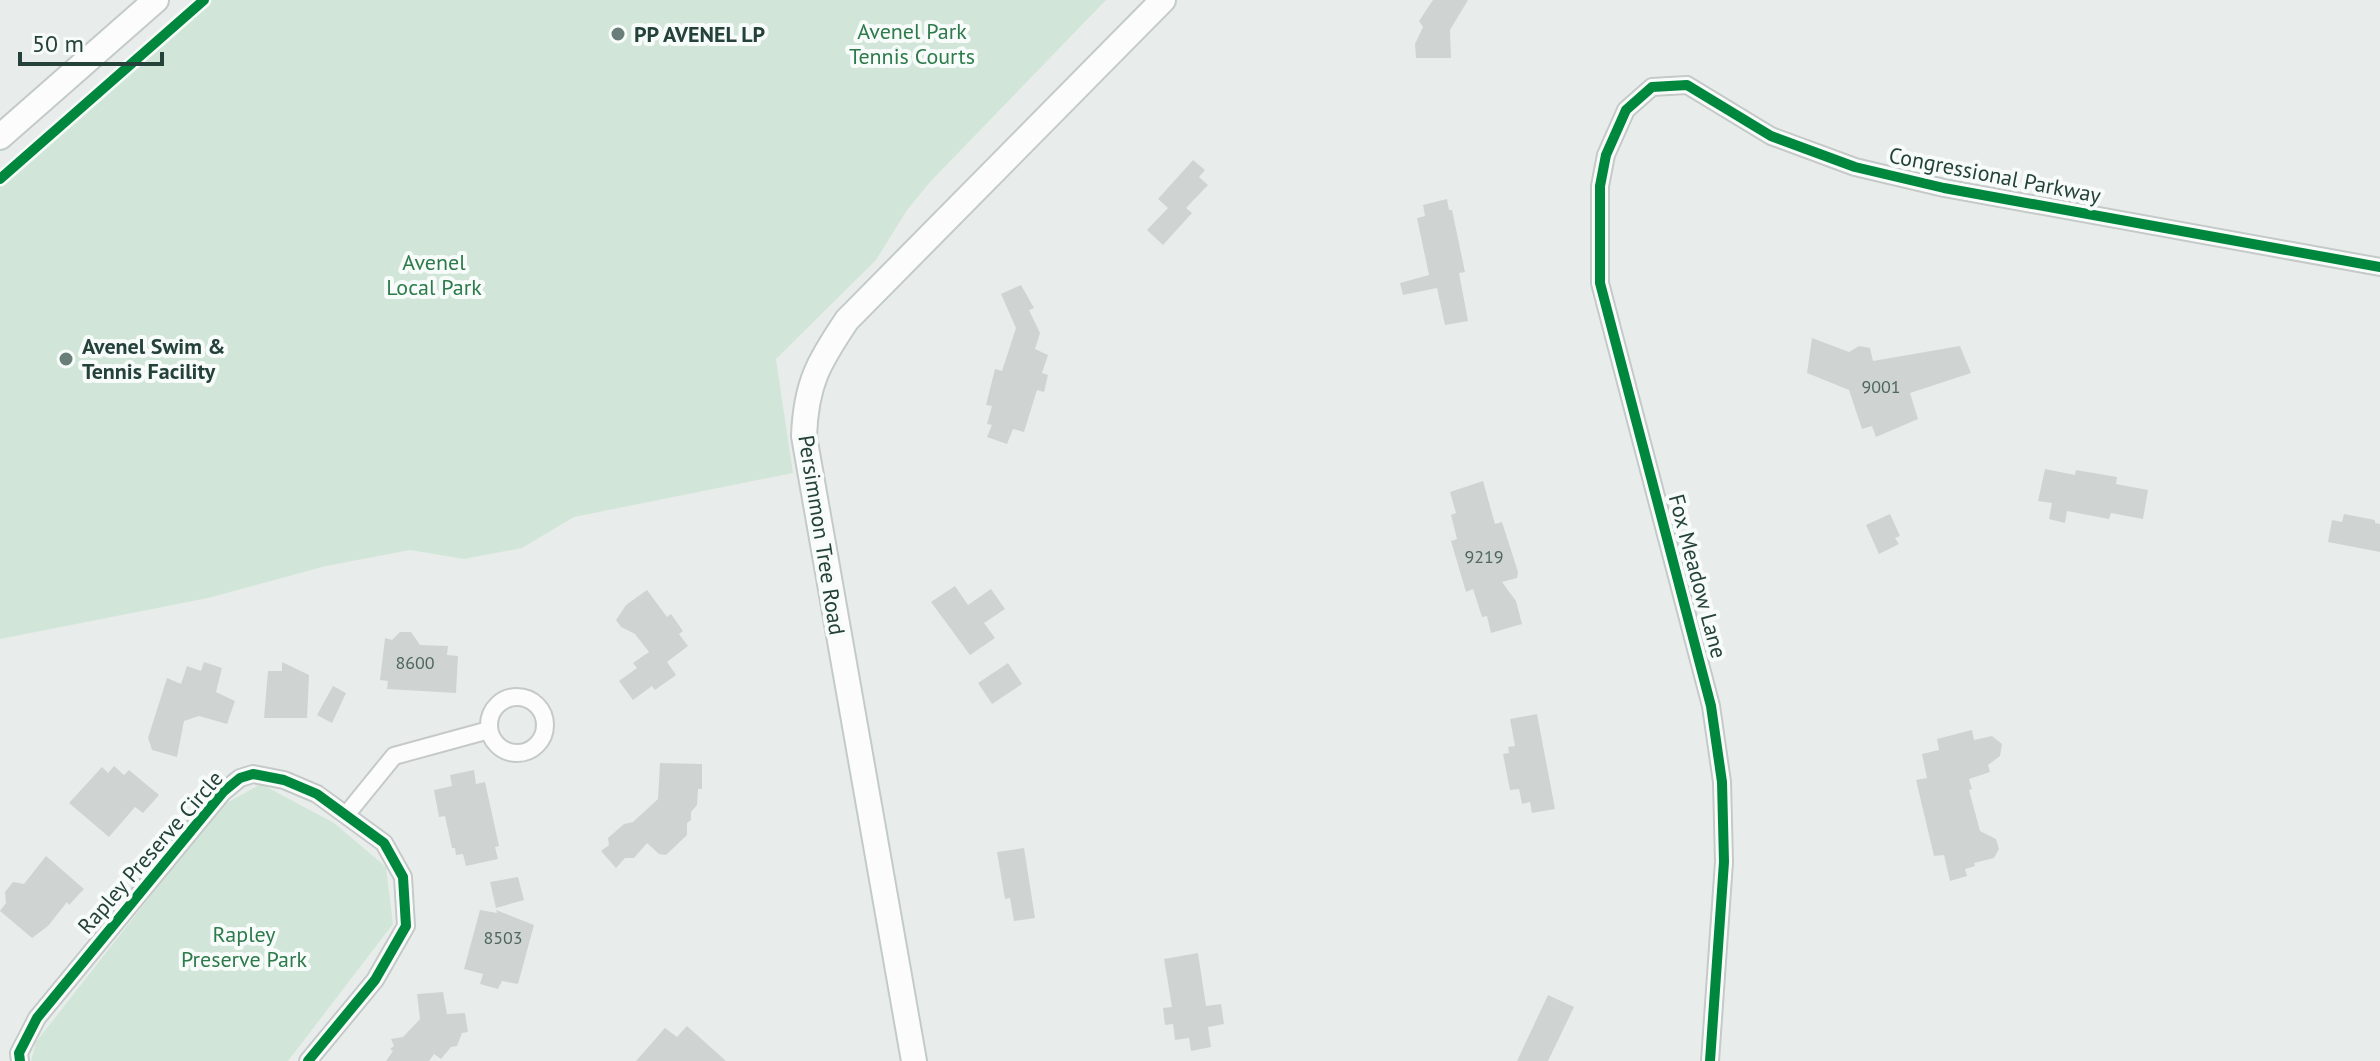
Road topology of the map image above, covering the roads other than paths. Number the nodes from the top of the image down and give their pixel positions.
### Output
1 (156, 0) edge
2 (1163, 0) edge
3 (1626, 110) joint
4 (0, 137) edge
5 (2380, 267) edge
6 (489, 730) dead end
7 (346, 815) junction
8 (312, 1055) edge
9 (20, 1061) edge
10 (332, 1061) edge
11 (914, 1061) edge
12 (1710, 1061) edge

1 - 4 main road
2 - 11 main road, Persimmon Tree Road
3 - 5 street, Congressional Parkway
3 - 12 street, Fox Meadow Lane
6 - 7 street
7 - 8 street, Rapley Preserve Circle
7 - 9 street, Rapley Preserve Circle
8 - 10 street

